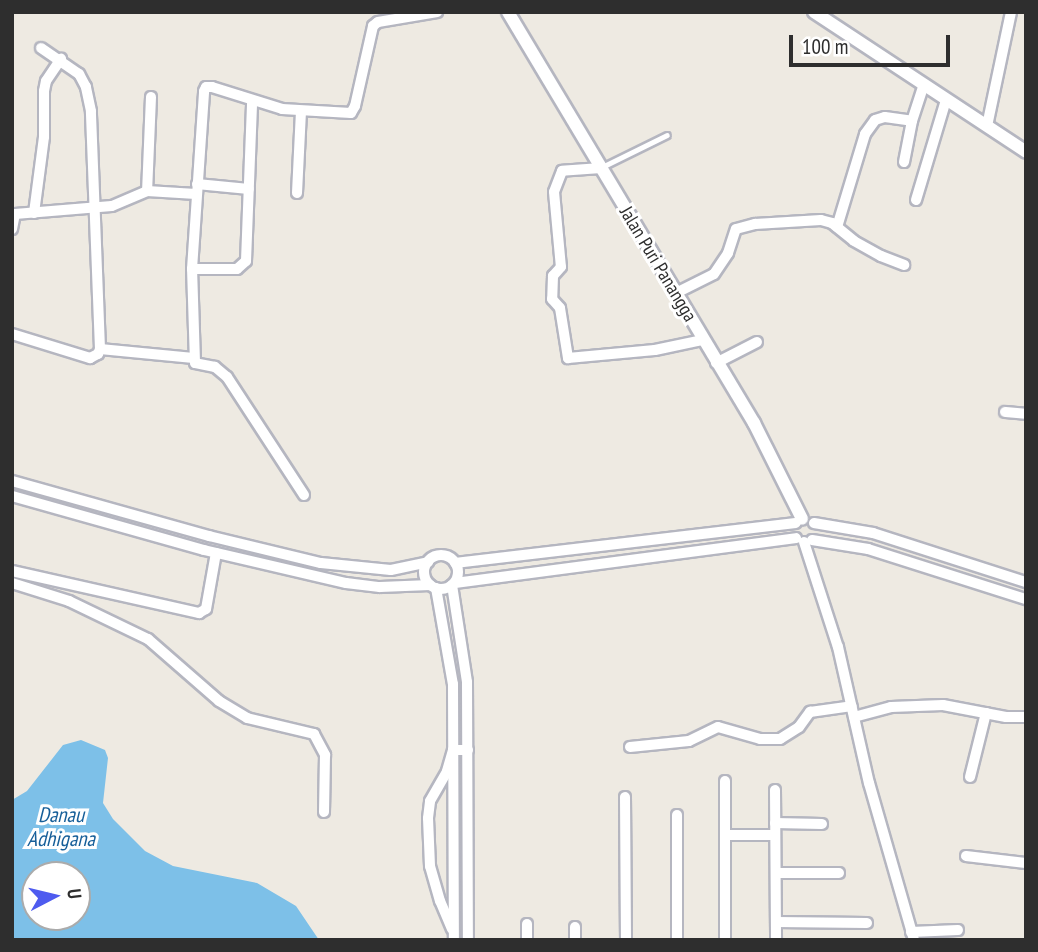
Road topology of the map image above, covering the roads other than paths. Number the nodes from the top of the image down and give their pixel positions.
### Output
1 (437, 12) edge
2 (508, 12) edge
3 (814, 12) edge
4 (1011, 12) edge
5 (41, 48) dead end
6 (61, 60) junction
7 (924, 84) junction
8 (151, 97) dead end
9 (946, 100) junction
10 (252, 102) junction
11 (301, 111) junction
12 (912, 121) junction
13 (986, 126) junction
14 (667, 135) dead end
15 (1026, 152) edge
16 (904, 162) dead end
17 (601, 167) junction
18 (197, 189) junction
19 (249, 189) junction
20 (147, 191) junction
21 (297, 193) dead end
22 (916, 200) dead end
23 (96, 208) junction
24 (34, 213) junction
25 (13, 214) edge
26 (836, 227) junction
27 (12, 229) edge
28 (904, 265) dead end
29 (192, 269) junction
30 (676, 293) junction
31 (12, 334) edge
32 (703, 340) junction
33 (757, 342) dead end
34 (100, 349) junction
35 (194, 358) junction
36 (716, 363) junction
37 (1005, 412) dead end
38 (1026, 414) edge
39 (12, 481) edge
40 (304, 495) dead end
41 (12, 496) edge
42 (804, 521) junction
43 (209, 536) junction
44 (804, 540) junction
45 (204, 550) junction
46 (216, 553) junction
47 (428, 562) junction
48 (455, 563) junction
49 (12, 571) edge
50 (1024, 582) edge
51 (12, 583) edge
52 (453, 584) junction
53 (433, 587) junction
54 (1021, 597) edge
55 (852, 706) junction
56 (986, 713) junction
57 (854, 717) junction
58 (1026, 717) edge
59 (630, 747) dead end
60 (453, 750) junction
61 (468, 750) junction
62 (970, 777) dead end
63 (725, 781) dead end
64 (775, 790) dead end
65 (625, 797) dead end
66 (324, 812) dead end
67 (677, 815) dead end
68 (775, 823) junction
69 (822, 824) dead end
70 (725, 835) junction
71 (775, 835) junction
72 (967, 856) dead end
73 (1026, 863) edge
74 (776, 873) junction
75 (839, 873) dead end
76 (776, 922) junction
77 (867, 923) dead end
78 (527, 924) dead end
79 (575, 927) dead end
80 (958, 930) dead end
81 (454, 936) edge
82 (912, 936) edge
83 (468, 940) edge
84 (527, 940) edge
85 (575, 940) edge
86 (626, 940) edge
87 (677, 940) edge
88 (726, 940) edge
89 (776, 940) edge

1 - 11 street
2 - 17 street, Jalan Puri Panangga
3 - 7 street
4 - 13 street
5 - 6 street
6 - 23 street
6 - 24 street
7 - 9 street
7 - 12 street
8 - 20 street
9 - 13 street
9 - 22 street
10 - 11 street
10 - 18 street
10 - 19 street
11 - 21 street
12 - 16 street
12 - 26 street
13 - 15 street
14 - 17 lane
17 - 30 street, Jalan Puri Panangga
17 - 32 street
18 - 19 street
18 - 20 street
18 - 29 street
19 - 29 street
20 - 23 street
23 - 24 street
23 - 34 street
24 - 25 street
25 - 27 street
26 - 28 street
26 - 30 street
29 - 35 street
30 - 32 street, Jalan Puri Panangga
31 - 34 street
32 - 36 street, Jalan Puri Panangga
33 - 36 street
34 - 35 street
35 - 40 street
36 - 42 street, Jalan Puri Panangga
37 - 38 street
39 - 43 street
41 - 45 street
42 - 44 street
42 - 44 street
42 - 48 street
42 - 50 street
43 - 45 street
43 - 47 street
44 - 52 street
44 - 54 street
44 - 55 street
45 - 46 street
46 - 49 street
46 - 53 street
47 - 48 street
47 - 53 street
48 - 52 street
50 - 54 street
51 - 66 street
52 - 53 street
52 - 61 street
53 - 60 street
55 - 57 street
55 - 59 street
56 - 57 street
56 - 58 street
56 - 62 street
57 - 82 street
60 - 61 street
60 - 81 street
60 - 81 street
61 - 83 street
63 - 70 street
64 - 68 street
65 - 86 street
67 - 87 street
68 - 69 street
68 - 71 street
70 - 71 street
70 - 88 street
71 - 74 street
72 - 73 street
74 - 75 street
74 - 76 street
76 - 77 street
76 - 89 street
78 - 84 street
79 - 85 street
80 - 82 street

